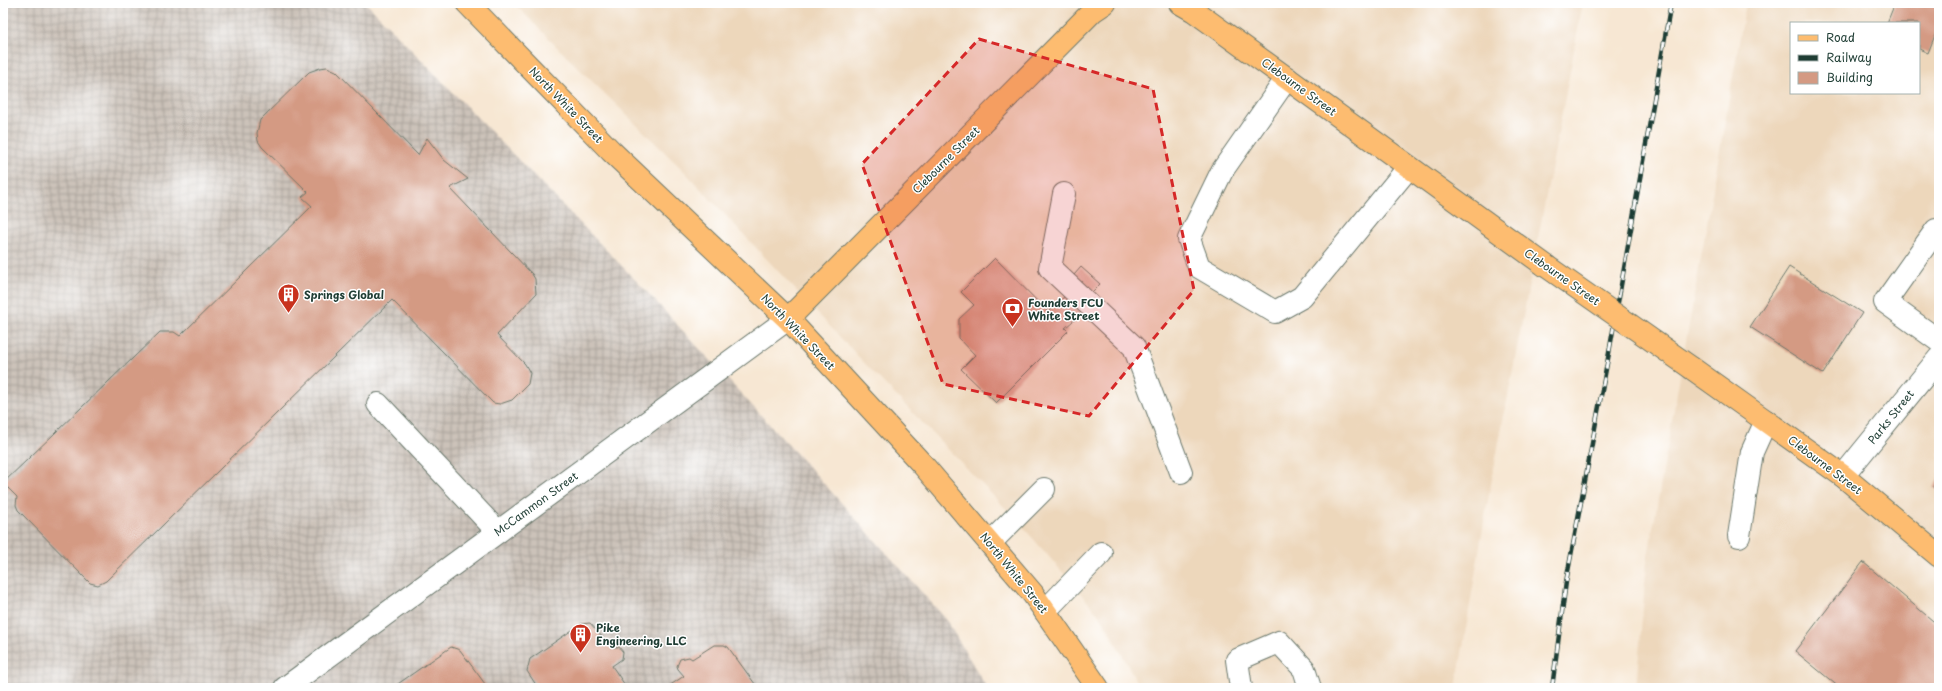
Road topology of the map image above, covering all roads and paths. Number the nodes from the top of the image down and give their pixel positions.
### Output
1 (467, 3) edge
2 (1105, 3) edge
3 (1180, 3) edge
4 (1287, 78) junction
5 (1409, 167) junction
6 (1064, 194) dead end
7 (1936, 230) dead end
8 (788, 319) junction
9 (1939, 341) edge
10 (1939, 358) edge
11 (378, 404) dead end
12 (1766, 421) junction
13 (1182, 472) dead end
14 (1843, 476) junction
15 (1044, 489) dead end
16 (498, 532) junction
17 (1739, 536) dead end
18 (990, 543) junction
19 (1101, 553) dead end
20 (1939, 556) edge
21 (1045, 611) junction
22 (285, 688) edge
23 (1098, 688) edge
24 (1241, 688) edge
25 (1310, 688) edge

1 - 8 main road, North White Street
2 - 8 main road, Clebourne Street
3 - 4 main road, Clebourne Street
4 - 5 main road, Clebourne Street
4 - 5 street
5 - 12 main road, Clebourne Street, bridge
6 - 13 street
7 - 9 street
8 - 16 street, McCammon Street
8 - 18 main road, North White Street
10 - 14 street, Parks Street
11 - 16 street
12 - 14 main road, Clebourne Street
12 - 17 street
14 - 20 main road, Clebourne Street
15 - 18 street
16 - 22 street, McCammon Street
18 - 21 main road, North White Street
19 - 21 street
21 - 23 main road, North White Street
24 - 25 street

